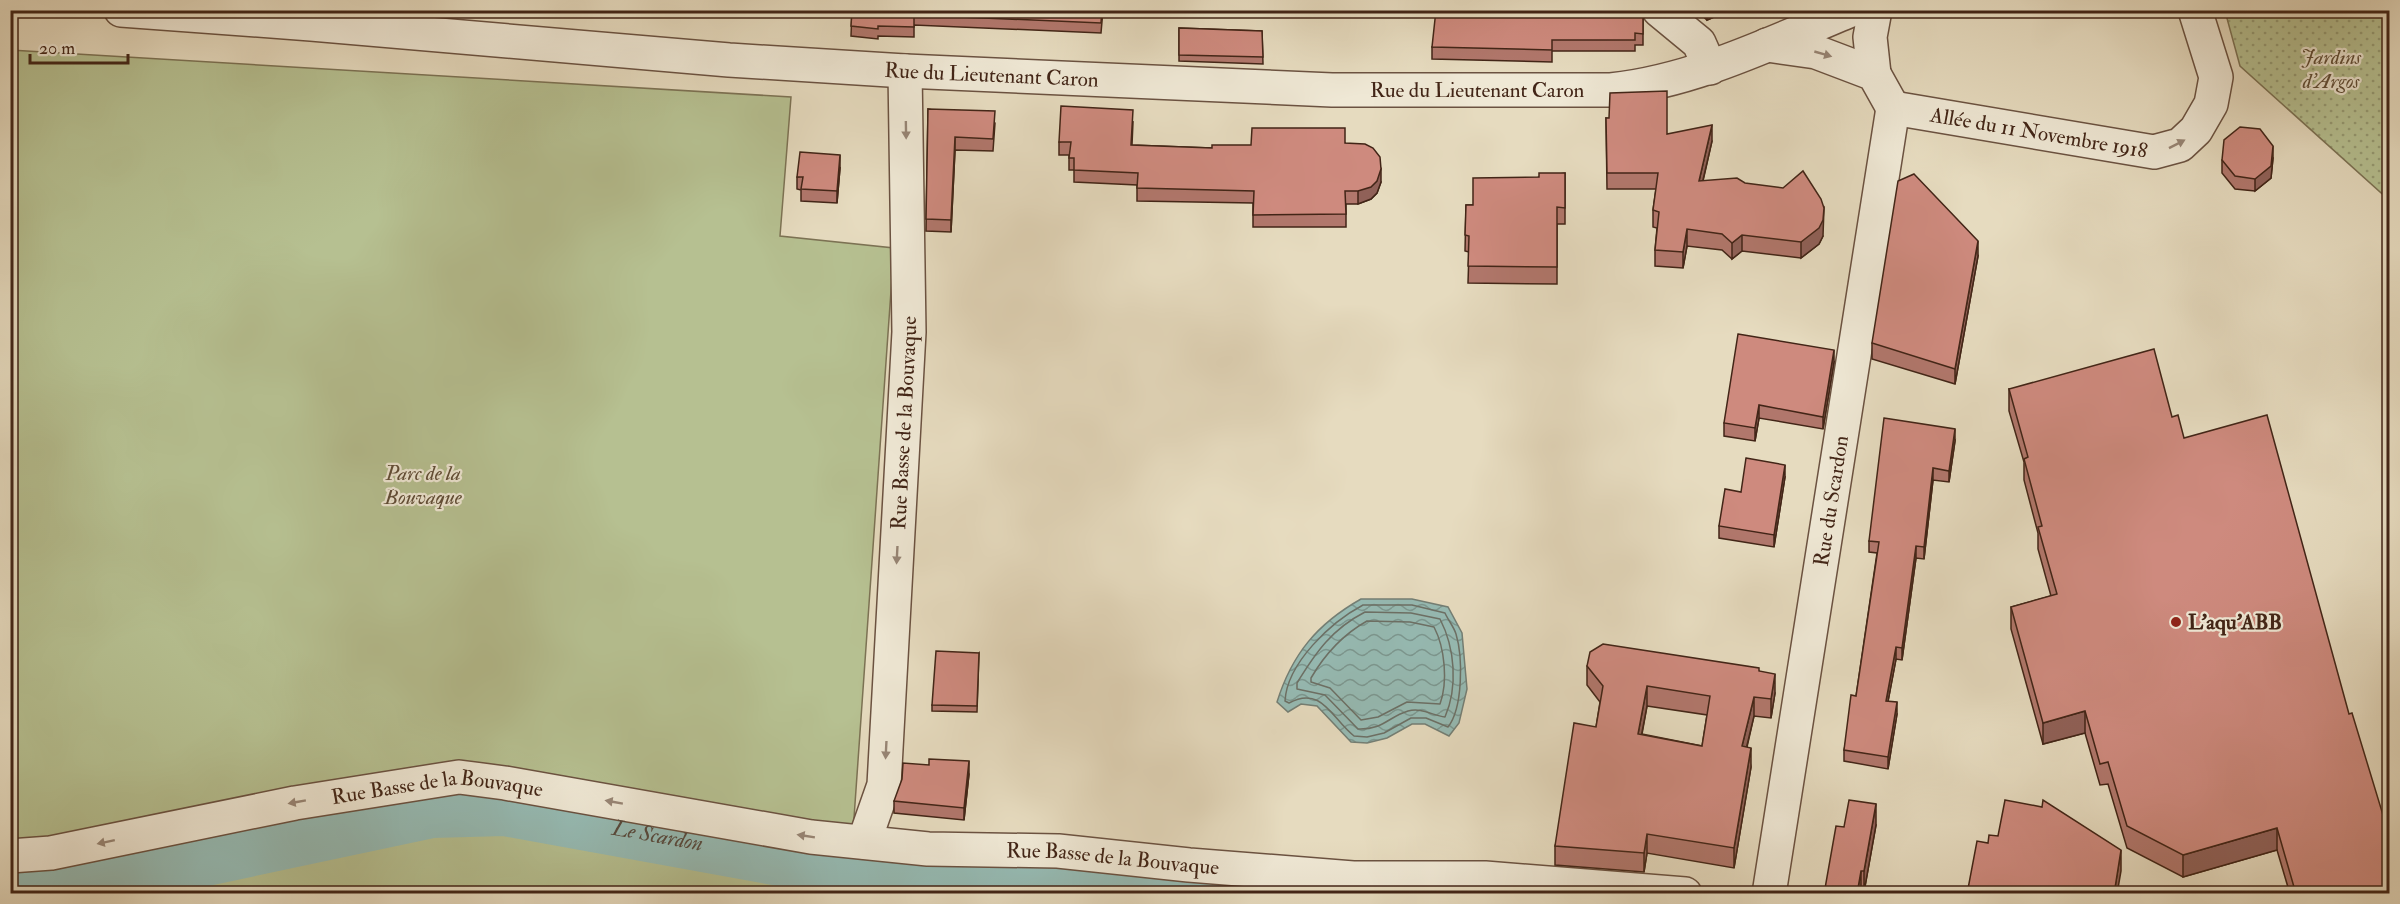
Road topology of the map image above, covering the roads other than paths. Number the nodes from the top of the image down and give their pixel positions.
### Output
1 (121, 10) edge
2 (1659, 10) edge
3 (1851, 10) edge
4 (1875, 10) edge
5 (2195, 10) edge
6 (1765, 45) junction
7 (1710, 68) junction
8 (905, 71) junction
9 (1874, 74) junction
10 (1893, 108) junction
11 (864, 842) junction
12 (10, 856) edge
13 (1685, 894) edge
14 (1769, 894) edge

1 - 8 street, Rue du Lieutenant Caron
2 - 7 street
3 - 6 street, Rue du Lieutenant Caron
4 - 9 street
10 -> 5 street, Allée du 11 Novembre 1918
6 - 7 street, Rue du Lieutenant Caron
6 -> 9 street
7 - 8 street, Rue du Lieutenant Caron
8 -> 11 street, Rue Basse de la Bouvaque
9 - 10 street
10 - 14 street, Rue du Scardon
11 -> 12 street, Rue Basse de la Bouvaque
11 - 13 street, Rue Basse de la Bouvaque

